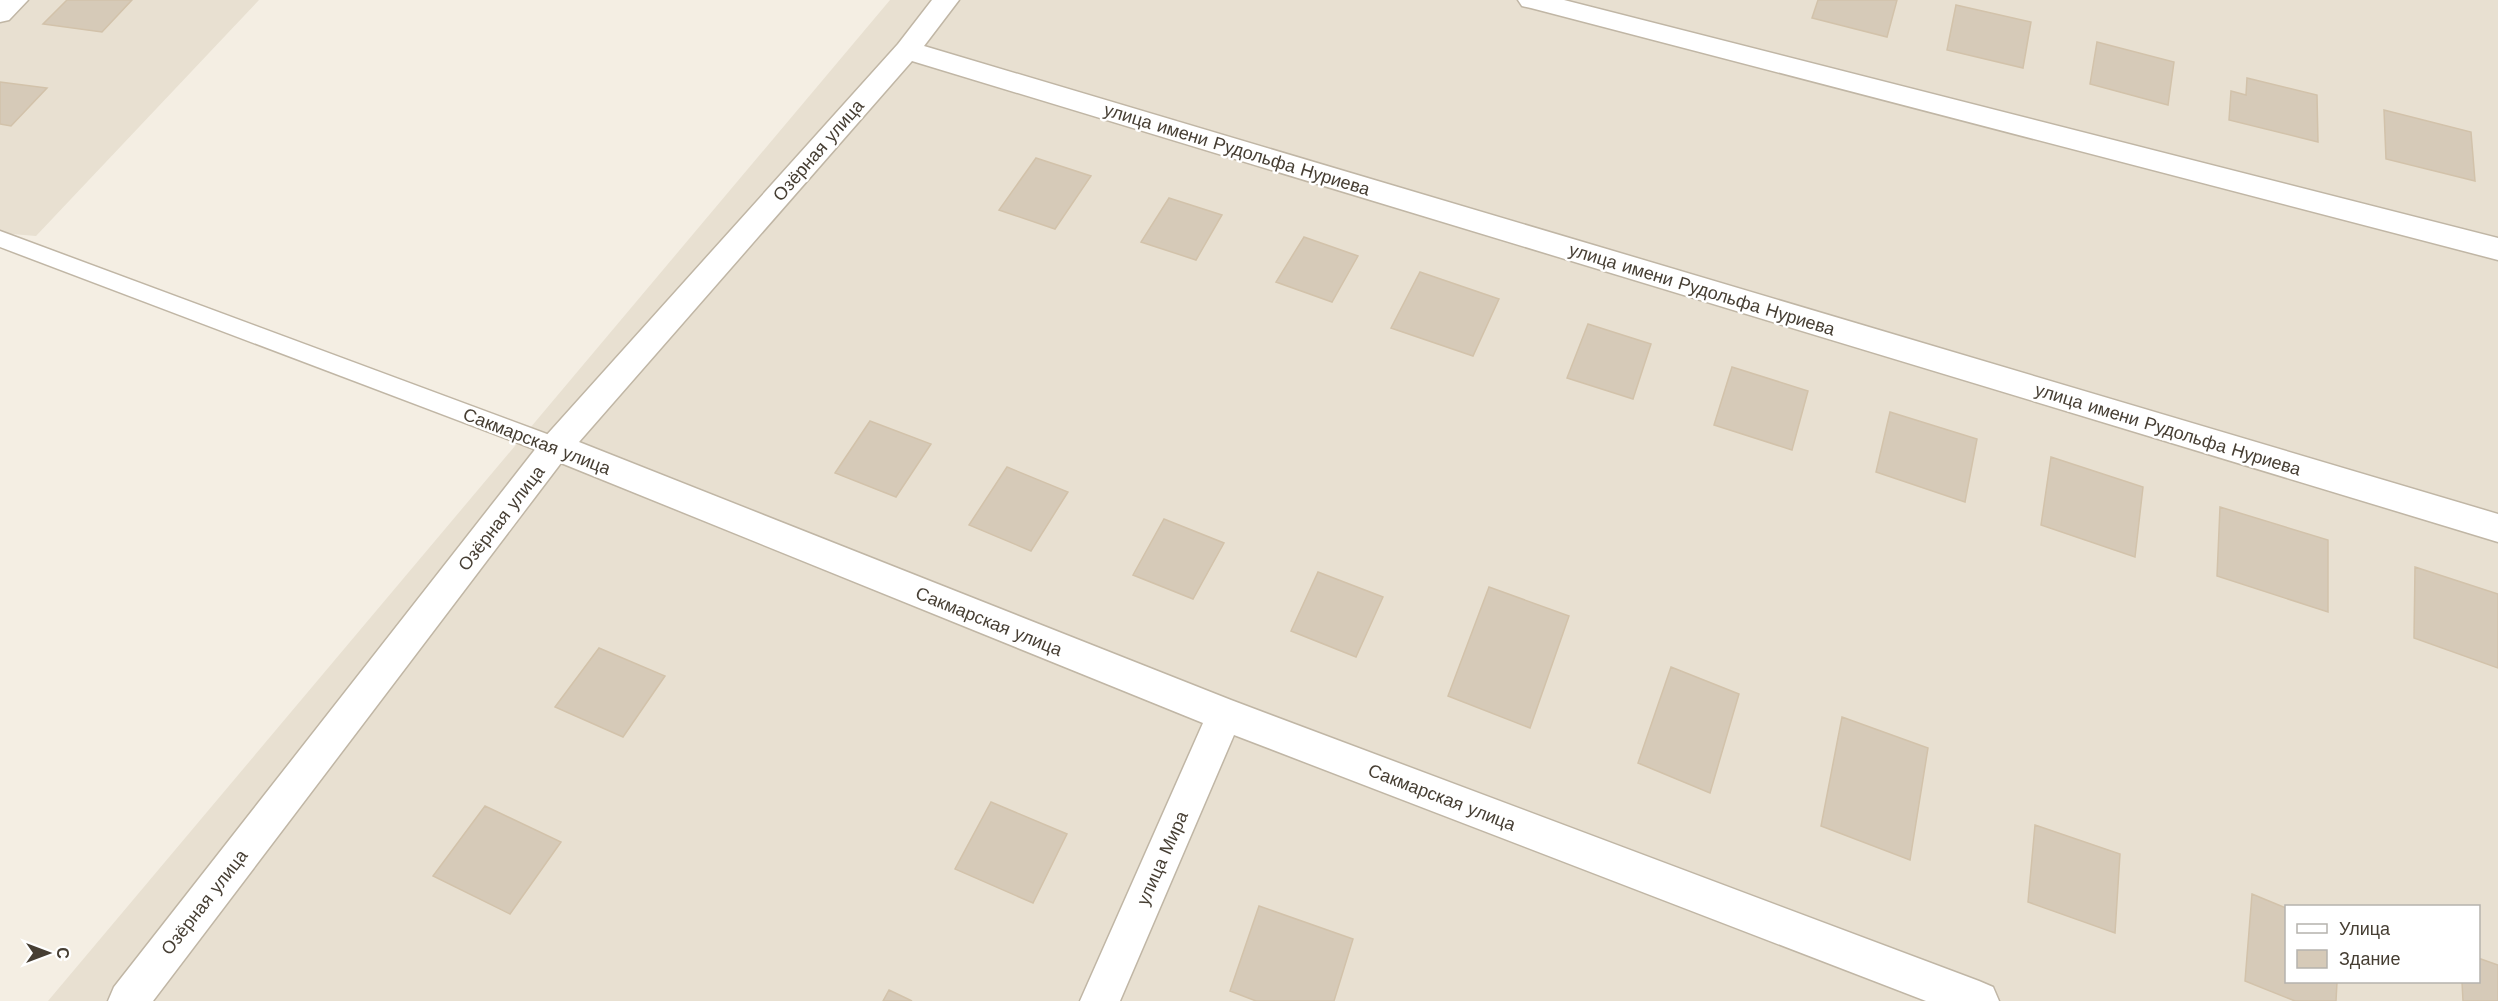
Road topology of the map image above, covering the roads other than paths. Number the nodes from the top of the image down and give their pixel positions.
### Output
1 (15, 0) edge
2 (946, 0) edge
3 (1531, 0) edge
4 (0, 14) edge
5 (907, 50) junction
6 (0, 239) edge
7 (2498, 249) edge
8 (555, 447) junction
9 (2498, 528) edge
10 (1225, 715) junction
11 (128, 1001) edge
12 (1100, 1001) edge
13 (1979, 1001) edge

1 - 4 street
2 - 5 street, Озёрная улица
3 - 7 street
5 - 8 street, Озёрная улица
5 - 9 street, улица имени Рудольфа Нуриева
6 - 8 lane, Сакмарская улица
8 - 10 street, Сакмарская улица
8 - 11 street, Озёрная улица
10 - 12 street, улица Мира
10 - 13 street, Сакмарская улица

